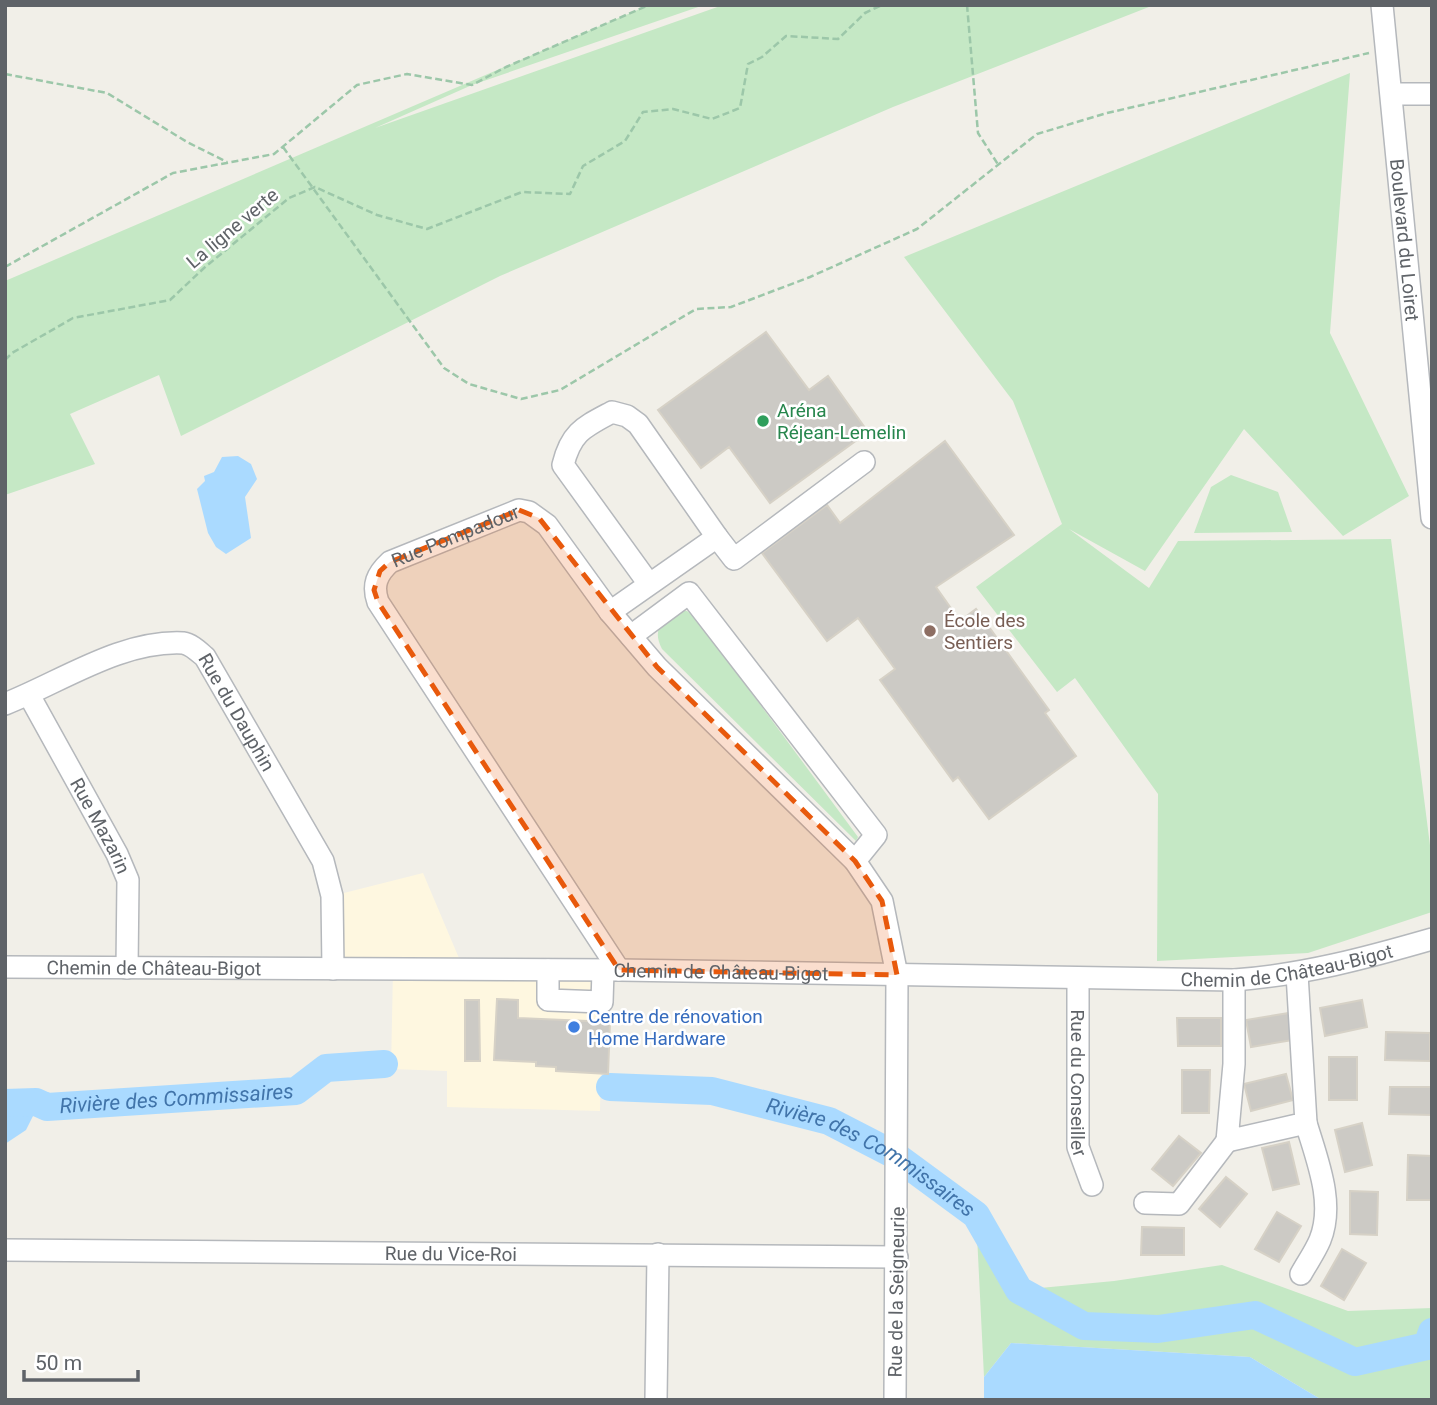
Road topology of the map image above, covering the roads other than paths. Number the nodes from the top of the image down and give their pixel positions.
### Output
1 (1382, 5) edge
2 (1393, 94) junction
3 (1432, 94) edge
4 (864, 462) dead end
5 (1432, 518) edge
6 (716, 537) junction
7 (649, 584) junction
8 (610, 612) junction
9 (631, 636) junction
10 (29, 695) junction
11 (5, 704) edge
12 (855, 861) junction
13 (1432, 939) edge
14 (5, 967) edge
15 (127, 968) junction
16 (333, 969) junction
17 (548, 970) junction
18 (611, 971) junction
19 (897, 975) junction
20 (1297, 975) junction
21 (1078, 978) junction
22 (1234, 980) junction
23 (1306, 1123) junction
24 (1227, 1141) junction
25 (1092, 1185) dead end
26 (1145, 1203) dead end
27 (5, 1250) edge
28 (658, 1254) junction
29 (897, 1257) junction
30 (1301, 1274) dead end
31 (656, 1400) edge
32 (895, 1400) edge

1 - 2 street, Boulevard du Loiret
2 - 3 street
2 - 5 street, Boulevard du Loiret
4 - 6 street
6 - 7 street
6 - 7 street
7 - 8 street
8 - 9 street, Rue Pompadour
8 - 18 street, Rue Pompadour
9 - 12 street, Rue Pompadour
9 - 12 street
10 - 11 street, Rue du Dauphin
10 - 15 street, Rue Mazarin
10 - 16 street, Rue du Dauphin
12 - 19 street, Rue Pompadour
13 - 20 street, Chemin de Château-Bigot
14 - 15 street, Chemin de Château-Bigot
15 - 16 street, Chemin de Château-Bigot
16 - 17 street, Chemin de Château-Bigot
17 - 18 street, Chemin de Château-Bigot
17 - 18 street
18 - 19 street, Chemin de Château-Bigot
19 - 21 street, Chemin de Château-Bigot
19 - 29 street, Rue de la Seigneurie
20 - 22 street, Chemin de Château-Bigot
20 - 23 street
21 - 22 street, Chemin de Château-Bigot
21 - 25 street, Rue du Conseiller
22 - 24 street
23 - 24 street
23 - 30 street
24 - 26 street
27 - 28 street, Rue du Vice-Roi
28 - 29 street, Rue du Vice-Roi
28 - 31 street
29 - 32 street, Rue de la Seigneurie

